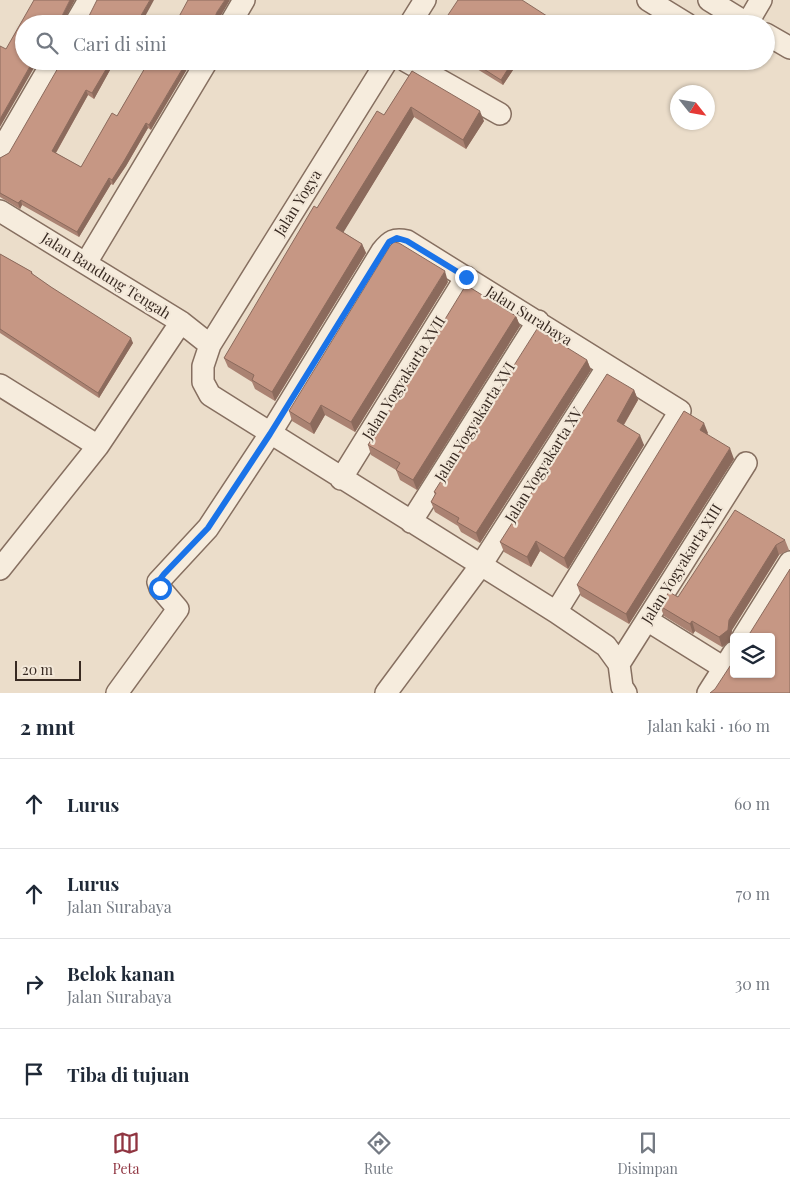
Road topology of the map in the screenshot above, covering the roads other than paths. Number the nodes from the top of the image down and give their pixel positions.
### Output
1 (89, 0) edge
2 (244, 0) edge
3 (425, 0) edge
4 (648, 0) edge
5 (709, 0) edge
6 (761, 0) edge
7 (80, 15) edge
8 (235, 15) edge
9 (416, 15) edge
10 (672, 15) edge
11 (733, 15) edge
12 (752, 15) edge
13 (775, 39) edge
14 (790, 48) edge
15 (48, 70) edge
16 (202, 70) edge
17 (381, 70) edge
18 (422, 70) edge
19 (500, 114) dead end
20 (0, 152) edge
21 (0, 211) edge
22 (86, 263) junction
23 (466, 277) junction
24 (538, 321) junction
25 (181, 322) junction
26 (210, 345) junction
27 (608, 366) junction
28 (0, 385) edge
29 (270, 434) junction
30 (98, 446) junction
31 (746, 463) dead end
32 (341, 479) junction
33 (411, 522) junction
34 (790, 562) edge
35 (481, 565) junction
36 (0, 569) edge
37 (556, 612) junction
38 (647, 620) junction
39 (746, 633) edge
40 (729, 660) edge
41 (619, 664) junction
42 (117, 693) edge
43 (386, 693) edge
44 (626, 693) edge
45 (708, 693) edge

1 - 7 street
2 - 8 street
3 - 9 street
4 - 10 street
5 - 11 street
6 - 12 street
13 - 14 street
15 - 20 street
16 - 22 street
17 - 26 street, Jalan Yogya
18 - 19 street
21 - 22 street, Jalan Bandung Tengah
22 - 25 street, Jalan Bandung Tengah
23 - 24 street, Jalan Surabaya
23 - 29 street, Jalan Surabaya
23 - 32 street, Jalan Yogyakarta XVII
24 - 27 street, Jalan Surabaya
24 - 33 street, Jalan Yogyakarta XVI
25 - 26 street, Jalan Bandung Tengah
25 - 30 street
26 - 29 street, Jalan Yogya
27 - 35 street, Jalan Yogyakarta XV
27 - 37 street, Jalan Surabaya
28 - 30 street
29 - 32 street, Jalan Yogya
29 - 42 street
30 - 36 street
31 - 38 street, Jalan Yogyakarta XIII
32 - 33 street, Jalan Yogya
33 - 35 street, Jalan Yogya
34 - 39 street
35 - 37 street, Jalan Yogya
35 - 43 street, Jalan Yogyakarta XV
37 - 41 street, Jalan Yogya
38 - 40 street
38 - 41 street, Jalan Yogyakarta XIII
40 - 45 street
41 - 44 street

